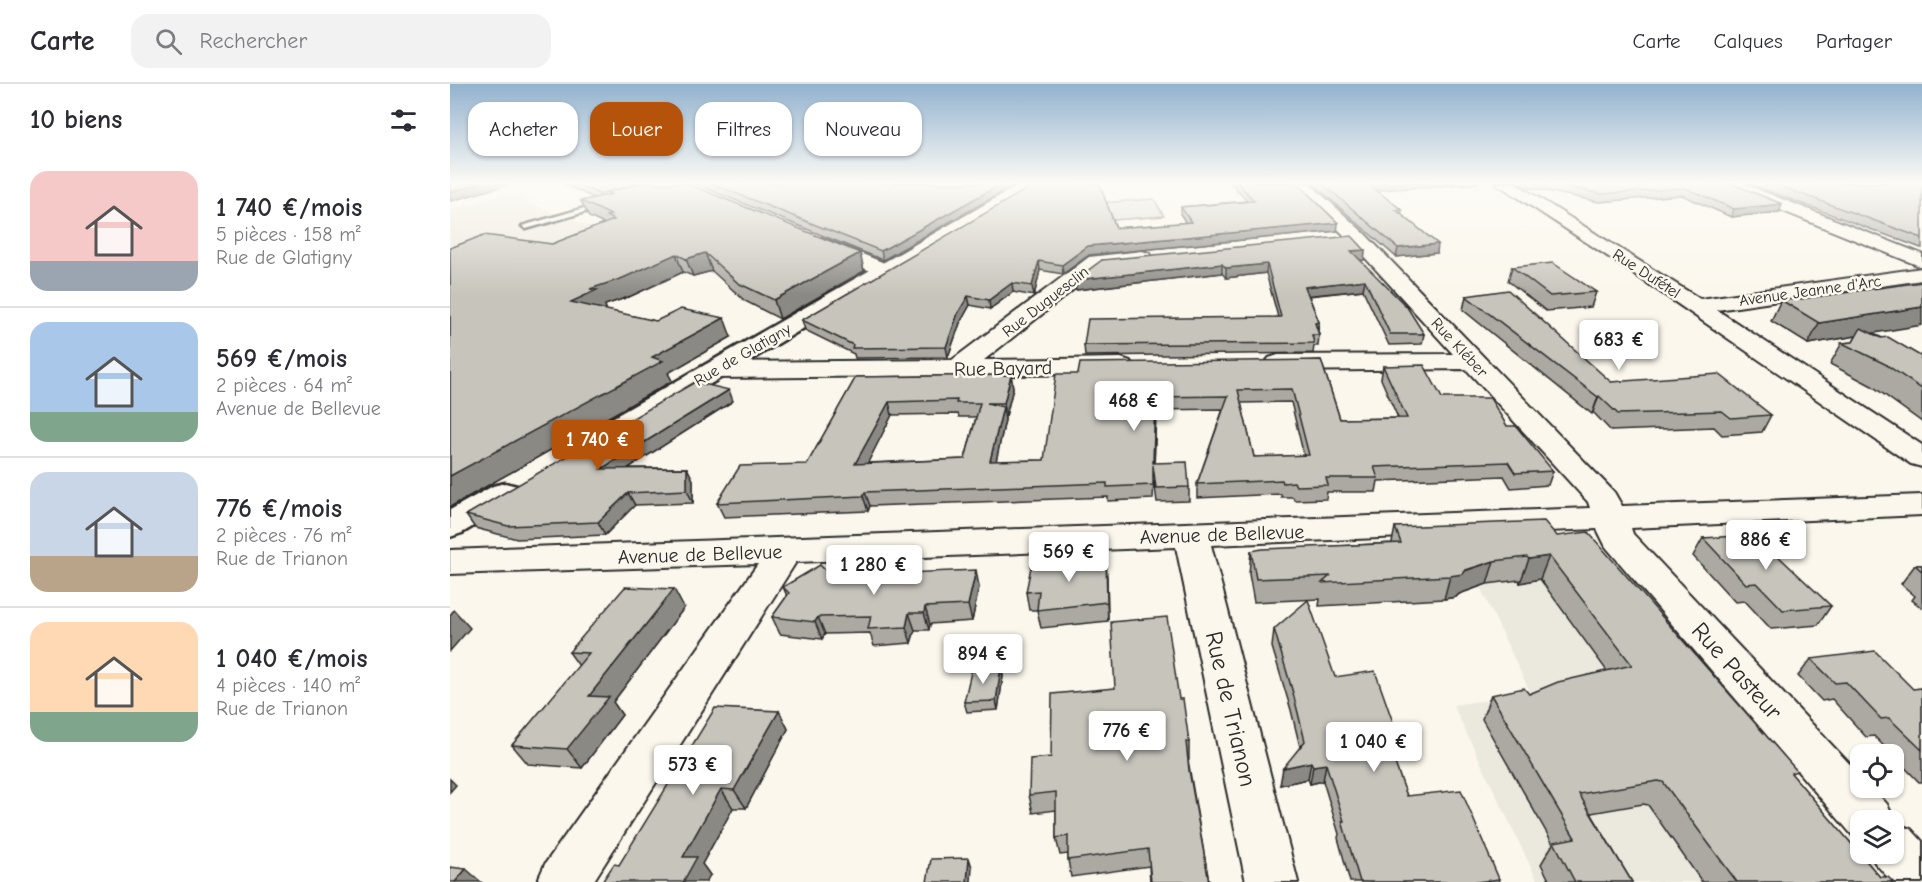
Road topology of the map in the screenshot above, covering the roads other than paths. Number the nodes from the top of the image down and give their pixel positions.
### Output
1 (548, 220) edge
2 (970, 220) edge
3 (1330, 220) edge
4 (1563, 220) edge
5 (1820, 220) edge
6 (526, 226) dead end
7 (808, 238) edge
8 (1167, 255) edge
9 (1922, 261) edge
10 (885, 270) junction
11 (1922, 274) edge
12 (1698, 306) junction
13 (1473, 361) junction
14 (1257, 364) edge
15 (1149, 365) edge
16 (957, 368) junction
17 (714, 370) junction
18 (579, 449) edge
19 (1922, 458) edge
20 (528, 479) edge
21 (1922, 505) edge
22 (1609, 519) junction
23 (450, 525) edge
24 (1191, 535) junction
25 (786, 551) junction
26 (450, 562) edge
27 (1861, 810) edge
28 (1904, 858) edge
29 (1922, 878) edge
30 (564, 882) edge
31 (1272, 882) edge

1 - 6 lane
2 - 10 street, Rue de Glatigny
3 - 13 street, Rue Kléber
4 - 12 street, Rue Dufétel
5 - 9 street
7 - 10 street
8 - 16 street, Rue Duguesclin
10 - 17 street, Rue de Glatigny
11 - 12 street, Avenue Jeanne d'Arc
12 - 19 street, Rue Dufétel
13 - 14 street
13 - 22 street, Rue Kléber
15 - 16 street, Rue Bayard
16 - 17 street, Rue Bayard
17 - 18 street, Rue de Glatigny
20 - 23 street
21 - 22 street, Avenue de Bellevue
22 - 24 street, Avenue de Bellevue
22 - 27 street, Rue Pasteur
24 - 25 street, Avenue de Bellevue
24 - 31 street, Rue de Trianon
25 - 26 street, Avenue de Bellevue
25 - 30 street
28 - 29 street

